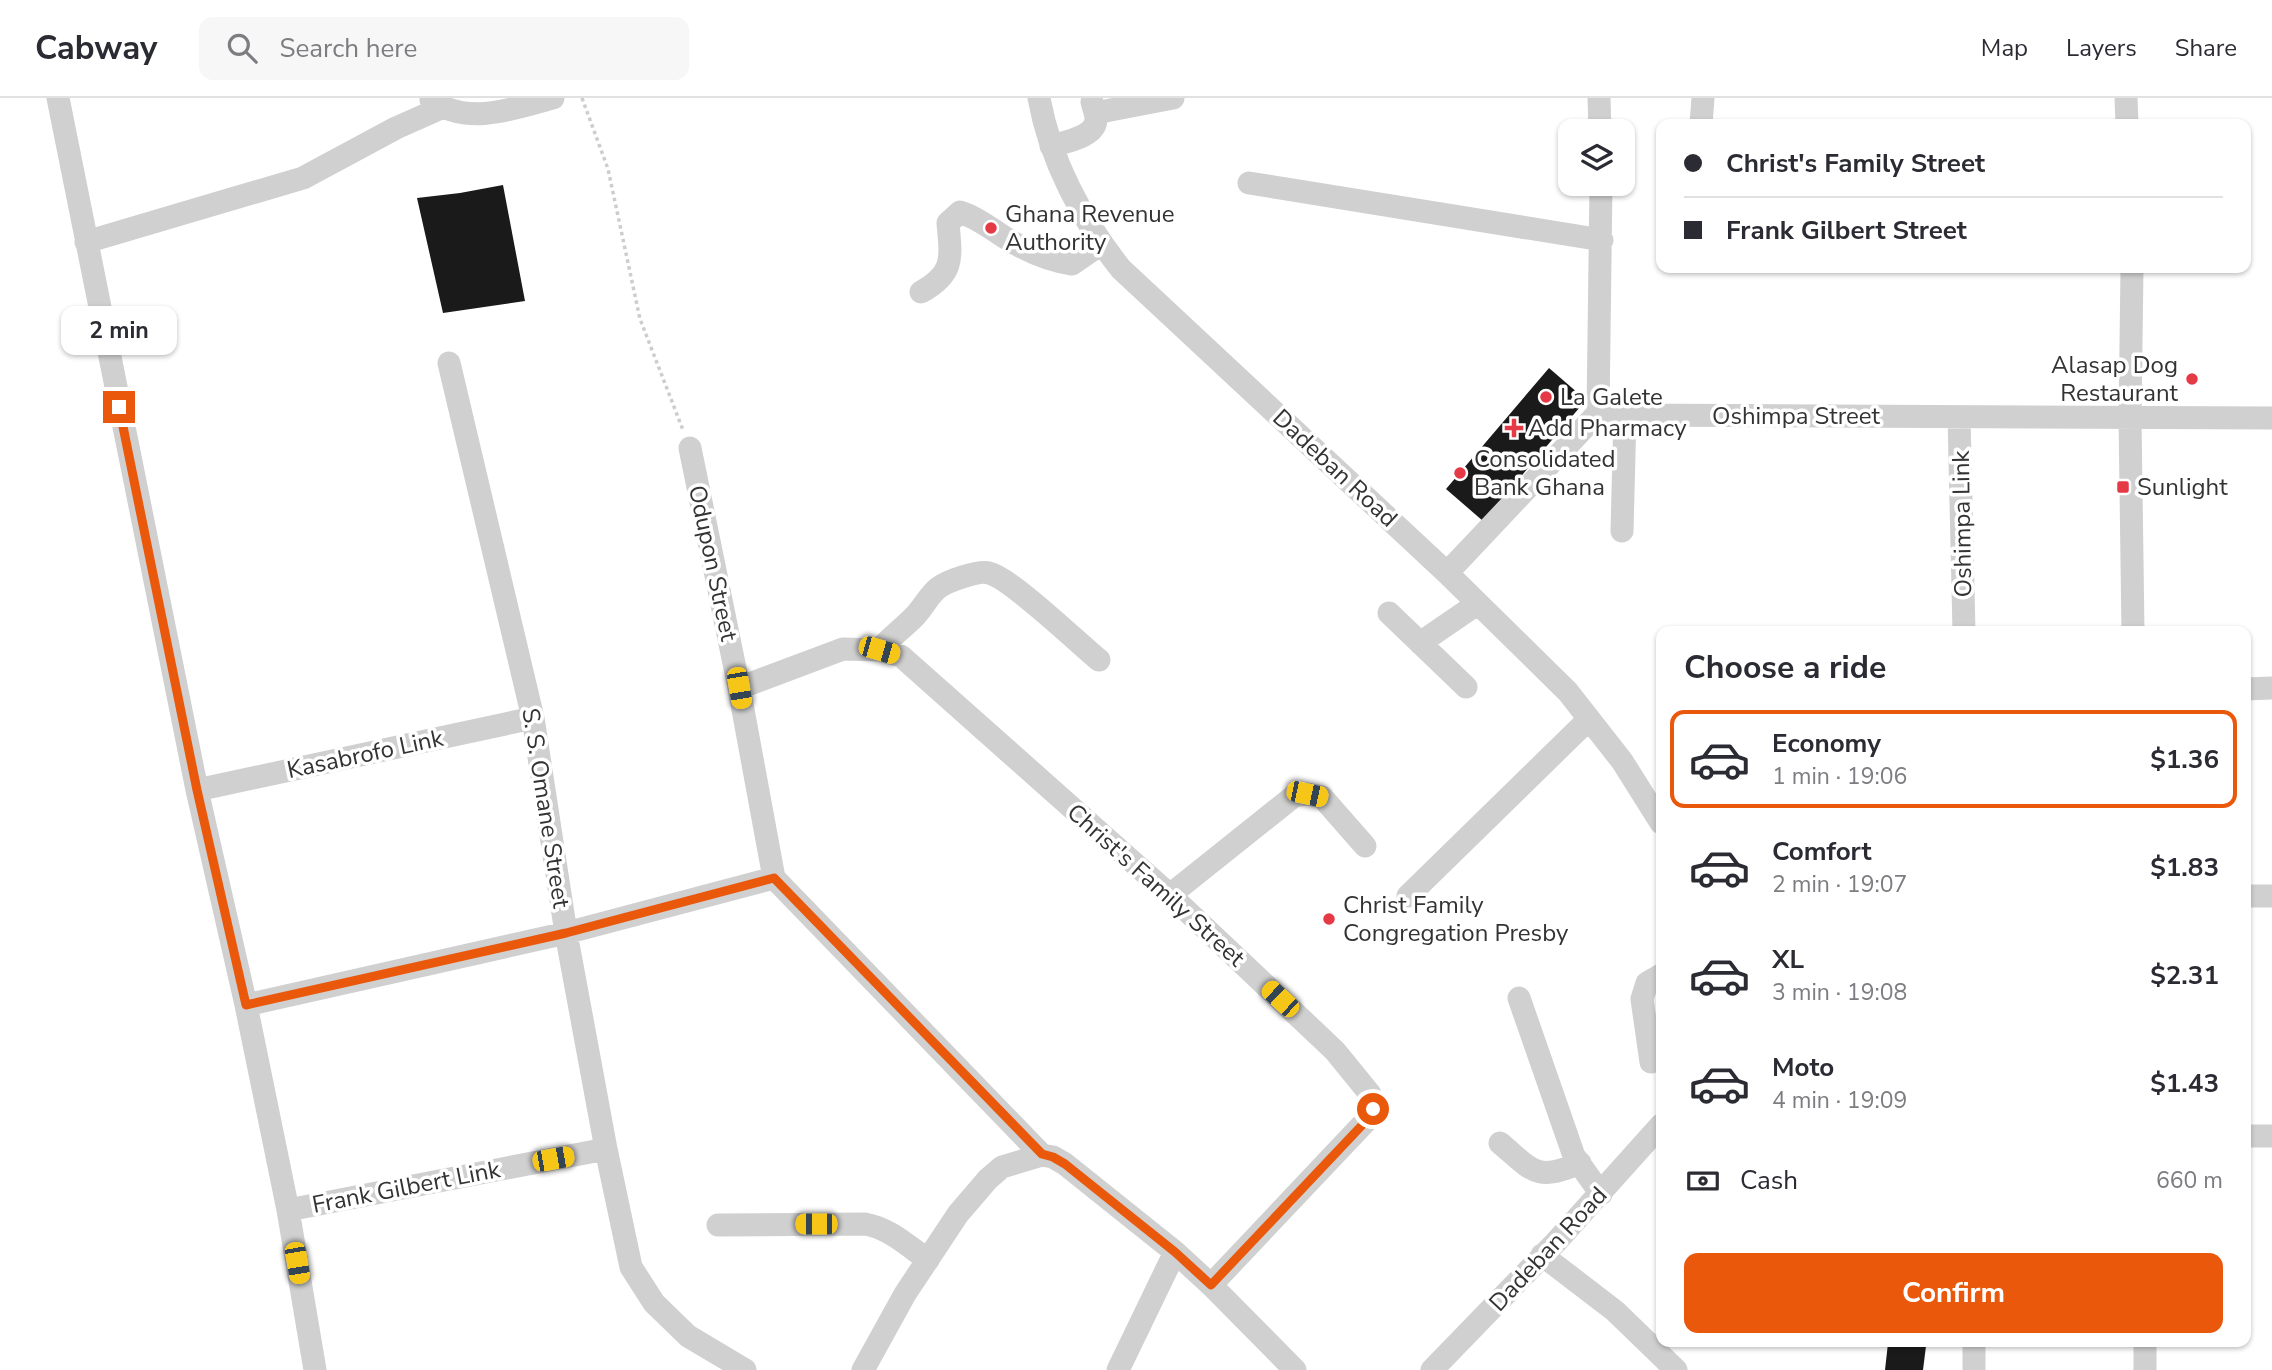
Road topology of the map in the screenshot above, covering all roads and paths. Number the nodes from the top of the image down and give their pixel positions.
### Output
1 (58, 98) edge
2 (553, 98) edge
3 (582, 98) edge
4 (1039, 98) edge
5 (1173, 98) edge
6 (1599, 98) edge
7 (1703, 98) edge
8 (2126, 98) edge
9 (435, 103) edge
10 (1093, 105) edge
11 (1600, 119) edge
12 (1701, 119) edge
13 (2127, 119) edge
14 (1051, 146) junction
15 (1249, 183) dead end
16 (1601, 196) edge
17 (1602, 240) junction
18 (86, 242) junction
19 (1101, 244) junction
20 (2132, 273) edge
21 (921, 292) dead end
22 (449, 363) dead end
23 (1598, 413) junction
24 (1625, 415) junction
25 (1959, 417) junction
26 (2130, 418) junction
27 (2272, 418) edge
28 (690, 448) joint
29 (1622, 531) dead end
30 (1447, 573) junction
31 (1477, 604) junction
32 (1389, 613) dead end
33 (1964, 626) edge
34 (2133, 626) edge
35 (1420, 643) junction
36 (879, 650) junction
37 (1099, 660) dead end
38 (1466, 687) dead end
39 (739, 688) junction
40 (2272, 688) edge
41 (2251, 689) edge
42 (533, 718) junction
43 (1589, 719) junction
44 (197, 790) junction
45 (1656, 815) edge
46 (1365, 846) dead end
47 (774, 878) junction
48 (1170, 895) junction
49 (1408, 896) dead end
50 (2251, 896) edge
51 (2272, 896) edge
52 (566, 933) junction
53 (1656, 978) edge
54 (1519, 998) dead end
55 (246, 1005) junction
56 (1651, 1062) dead end
57 (1656, 1131) edge
58 (2251, 1136) edge
59 (2272, 1136) edge
60 (1500, 1143) dead end
61 (606, 1149) junction
62 (1042, 1154) junction
63 (1580, 1163) junction
64 (1601, 1194) junction
65 (288, 1210) junction
66 (718, 1225) dead end
67 (1175, 1252) junction
68 (1542, 1255) junction
69 (928, 1260) junction
70 (1211, 1285) junction
71 (1974, 1347) edge
72 (2145, 1347) edge
73 (316, 1370) edge
74 (745, 1370) edge
75 (863, 1370) edge
76 (1118, 1370) edge
77 (1295, 1370) edge
78 (1432, 1370) edge
79 (1676, 1370) edge
80 (1975, 1370) edge
81 (2145, 1370) edge

1 - 18 street
2 - 9 street
3 - 28 path
4 - 14 street, Dadeban Road
5 - 10 street
6 - 11 street
7 - 12 street
8 - 13 street
9 - 18 street
10 - 14 street
14 - 19 street, Dadeban Road
15 - 17 street
16 - 17 street
17 - 23 street
18 - 44 street
19 - 21 street
19 - 30 street, Dadeban Road
20 - 26 street
22 - 42 street, S. S. Omane Street
23 - 24 street, Oshimpa Street
23 - 30 street
24 - 25 street, Oshimpa Street
24 - 29 street
25 - 26 street, Oshimpa Street
25 - 33 street, Oshimpa Link
26 - 27 street, Oshimpa Street
26 - 34 street
28 - 39 street, Odupon Street
30 - 31 street, Dadeban Road
31 - 35 street
31 - 43 street, Dadeban Road
32 - 35 street
35 - 38 street
36 - 37 street
36 - 39 street, Christ's Family Street
36 - 48 street, Christ's Family Street
39 - 47 street, Odupon Street
40 - 41 street
42 - 44 street, Kasabrofo Link
42 - 52 street, S. S. Omane Street
43 - 45 street, Dadeban Road
43 - 49 street
44 - 55 street
46 - 48 street
47 - 52 street
47 - 62 street
48 - 70 street, Christ's Family Street
50 - 51 street
52 - 55 street
52 - 61 street, S. S. Omane Street
53 - 56 street
54 - 63 street
55 - 65 street
57 - 64 street, Dadeban Road
58 - 59 street
60 - 63 street
61 - 65 street, Frank Gilbert Link
61 - 74 street, S. S. Omane Street
62 - 67 street
62 - 69 street
63 - 64 street
64 - 68 street, Dadeban Road
65 - 73 street
66 - 69 street
67 - 70 street
67 - 76 street
68 - 78 street, Dadeban Road
68 - 79 street
69 - 75 street
70 - 77 street
71 - 80 street
72 - 81 street

